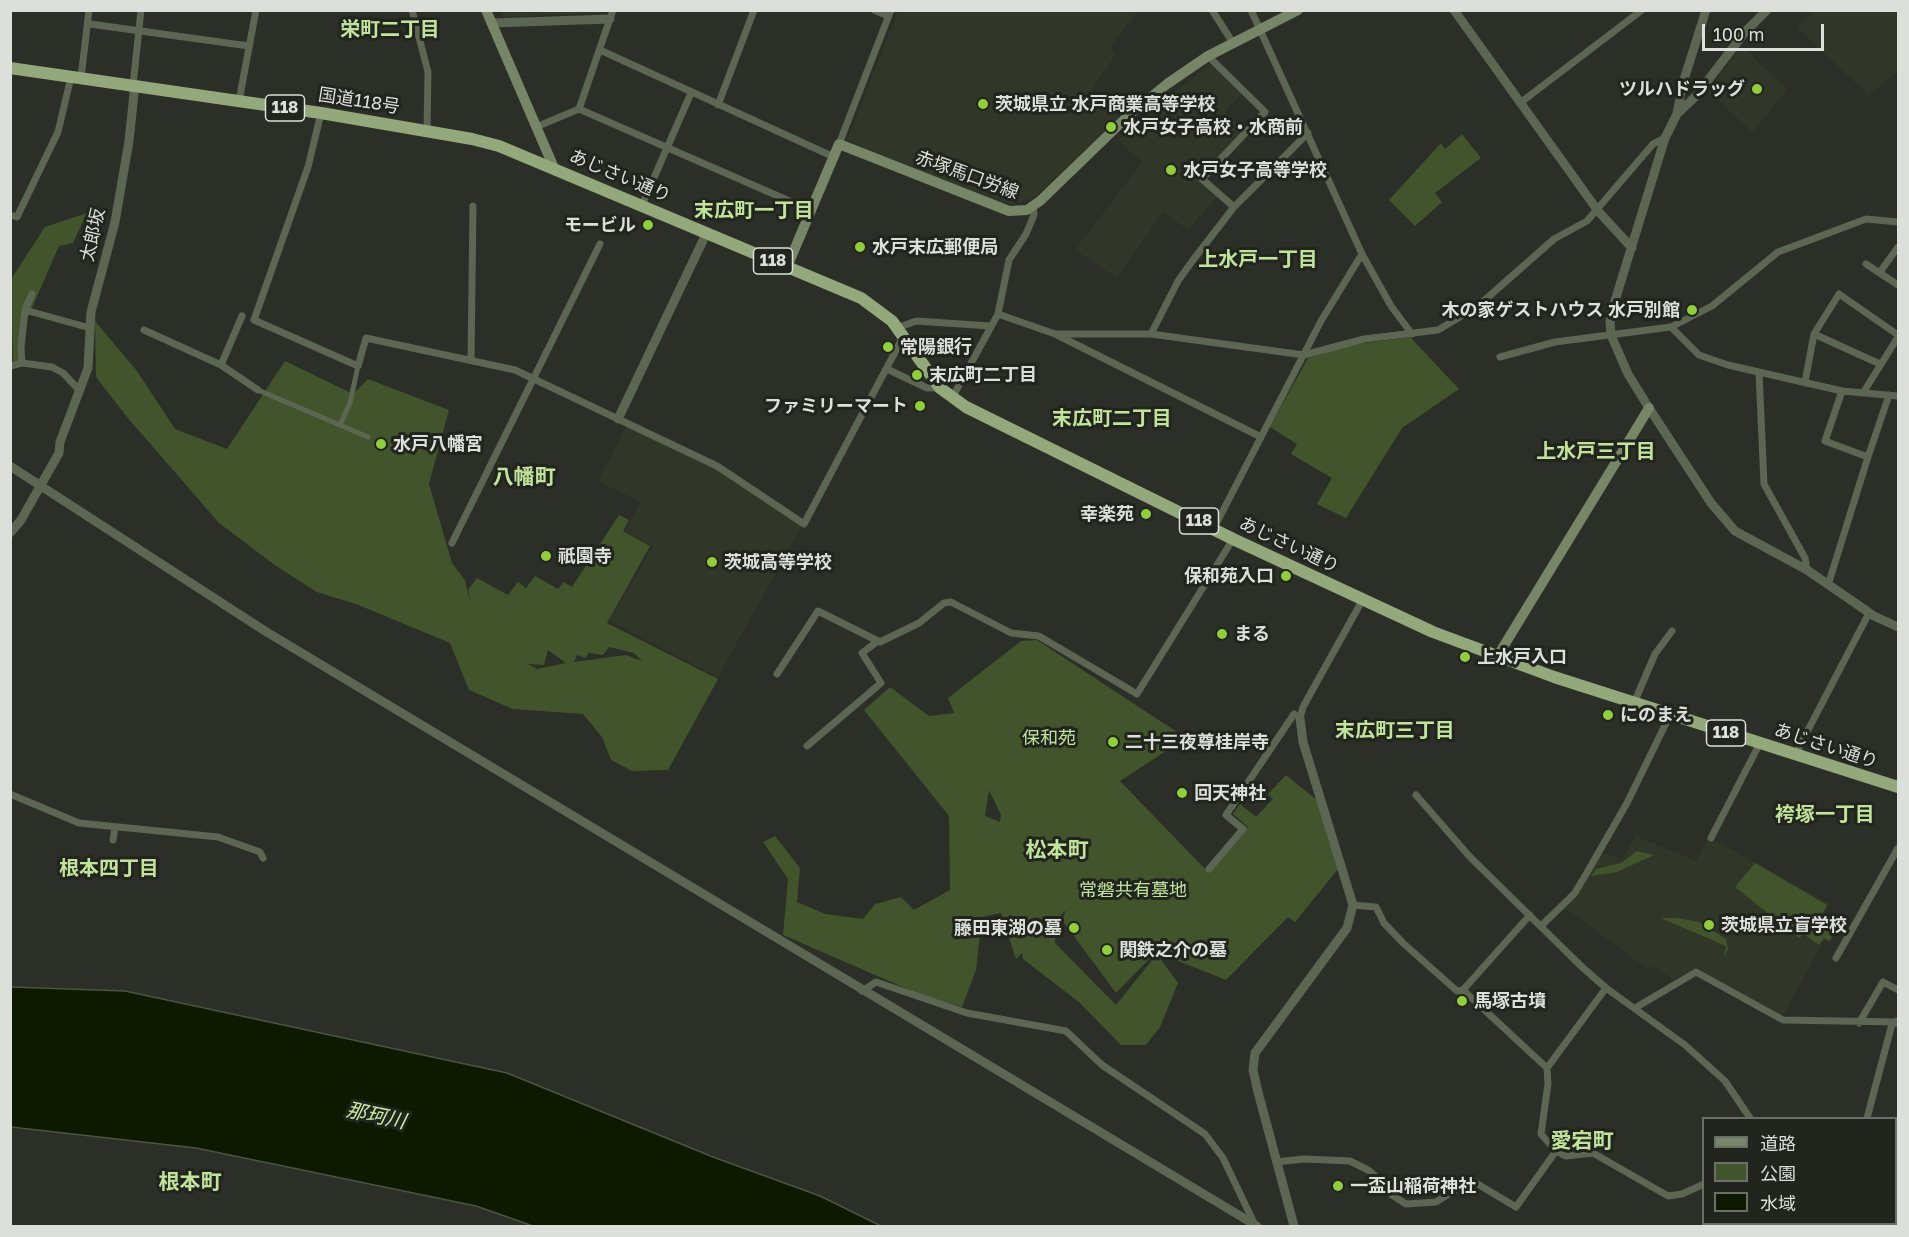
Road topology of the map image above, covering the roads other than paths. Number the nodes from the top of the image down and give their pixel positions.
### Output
1 (89, 10) edge
2 (141, 10) edge
3 (256, 10) edge
4 (412, 10) edge
5 (486, 10) edge
6 (754, 10) edge
7 (874, 10) edge
8 (1212, 10) edge
9 (1251, 10) edge
10 (1298, 10) edge
11 (1454, 10) edge
12 (1642, 10) edge
13 (1706, 10) edge
14 (1767, 10) edge
15 (889, 13) edge
16 (611, 15) edge
17 (492, 23) junction
18 (90, 24) junction
19 (1260, 30) junction
20 (140, 31) junction
21 (1233, 43) junction
22 (249, 46) junction
23 (600, 50) junction
24 (1208, 56) junction
25 (10, 68) edge
26 (76, 77) junction
27 (133, 86) junction
28 (691, 93) junction
29 (239, 101) junction
30 (1520, 104) junction
31 (718, 105) junction
32 (579, 109) junction
33 (321, 113) junction
34 (1677, 114) junction
35 (536, 127) junction
36 (427, 130) junction
37 (1308, 133) junction
38 (1665, 138) junction
39 (839, 144) junction
40 (666, 148) junction
41 (834, 157) junction
42 (554, 168) junction
43 (642, 205) junction
44 (473, 206) dead end
45 (1033, 207) junction
46 (1234, 207) junction
47 (810, 210) junction
48 (1598, 211) junction
49 (10, 215) edge
50 (1899, 222) edge
51 (707, 232) junction
52 (600, 244) dead end
53 (1899, 247) edge
54 (1632, 248) junction
55 (1362, 254) junction
56 (1866, 264) dead end
57 (787, 267) junction
58 (1880, 272) junction
59 (1899, 285) edge
60 (32, 294) dead end
61 (25, 310) junction
62 (998, 314) junction
63 (243, 316) dead end
64 (990, 326) junction
65 (1671, 327) junction
66 (90, 328) junction
67 (144, 330) dead end
68 (900, 333) junction
69 (1055, 334) junction
70 (1152, 334) junction
71 (1412, 334) junction
72 (1814, 334) junction
73 (1611, 335) junction
74 (1899, 336) edge
75 (1304, 355) junction
76 (1500, 357) dead end
77 (471, 360) junction
78 (22, 363) junction
79 (1880, 364) junction
80 (221, 365) junction
81 (10, 366) edge
82 (358, 366) junction
83 (887, 369) junction
84 (1759, 372) junction
85 (534, 376) junction
86 (1805, 382) junction
87 (940, 388) junction
88 (258, 390) joint
89 (1842, 390) junction
90 (80, 391) junction
91 (1863, 393) junction
92 (1889, 395) junction
93 (1899, 396) edge
94 (952, 398) junction
95 (1649, 408) junction
96 (618, 419) junction
97 (340, 424) junction
98 (368, 437) dead end
99 (1261, 437) junction
100 (1868, 457) junction
101 (10, 466) edge
102 (42, 485) junction
103 (1214, 528) junction
104 (10, 534) edge
105 (1233, 539) junction
106 (452, 543) dead end
107 (1807, 570) junction
108 (1828, 585) junction
109 (1363, 600) junction
110 (1869, 613) junction
111 (1899, 627) edge
112 (1672, 631) dead end
113 (878, 641) junction
114 (1497, 657) junction
115 (777, 674) dead end
116 (1634, 703) junction
117 (1670, 715) junction
118 (1297, 716) junction
119 (1760, 743) junction
120 (807, 747) dead end
121 (1795, 755) junction
122 (1899, 787) edge
123 (10, 794) edge
124 (1416, 795) dead end
125 (115, 827) junction
126 (1711, 838) dead end
127 (113, 840) dead end
128 (1899, 848) edge
129 (263, 858) dead end
130 (1209, 868) dead end
131 (1353, 904) junction
132 (1530, 915) junction
133 (1541, 926) junction
134 (1836, 958) dead end
135 (1606, 988) junction
136 (1463, 990) junction
137 (1899, 990) edge
138 (862, 991) junction
139 (1635, 1008) junction
140 (1859, 1023) junction
141 (1896, 1023) edge
142 (1547, 1068) junction
143 (1750, 1117) edge
144 (1868, 1117) edge
145 (1556, 1151) junction
146 (1276, 1162) junction
147 (1702, 1185) edge
148 (1256, 1226) edge
149 (1294, 1227) edge

1 - 18 street
2 - 20 street
3 - 22 street
4 - 36 street
5 - 17 main road
6 - 31 street
7 - 15 street
8 - 21 street
9 - 19 street
10 - 19 main road, 赤塚馬口労線
11 - 30 street
12 - 30 street
13 - 34 street
14 - 34 street
15 - 39 street
16 - 17 street
16 - 23 street
17 - 35 main road
18 - 20 street
18 - 26 street
19 - 21 main road, 赤塚馬口労線
19 - 37 street
20 - 22 street
20 - 27 street
21 - 24 main road, 赤塚馬口労線
22 - 29 street
23 - 28 street
23 - 32 street
24 - 45 main road, 赤塚馬口労線
24 - 46 street
25 - 26 highway, 国道118号 / 118
26 - 27 highway, 国道118号 / 118
26 - 49 street
27 - 29 highway, 国道118号 / 118
27 - 66 street, 太郎坂
28 - 31 street
28 - 40 street
29 - 33 highway, 国道118号 / 118
30 - 48 street
31 - 41 street
32 - 35 street
32 - 40 street
33 - 36 highway, 国道118号 / 118
33 - 82 street
34 - 38 street
35 - 42 main road
36 - 42 highway, 国道118号 / 118
37 - 46 street
37 - 55 street
38 - 48 street
38 - 54 street
39 - 41 main road
39 - 45 main road, 赤塚馬口労線
40 - 43 street
40 - 47 street
41 - 47 main road
42 - 43 highway, あじさい通り / 118
43 - 51 highway, あじさい通り / 118
44 - 77 street
45 - 62 street
46 - 70 street
47 - 57 main road
48 - 54 street
48 - 71 street
50 - 65 street
51 - 57 highway, あじさい通り / 118
51 - 96 street
52 - 85 street
53 - 58 street
54 - 73 street
55 - 71 street
55 - 75 street
56 - 58 street
57 - 68 highway, あじさい通り / 118
58 - 59 street
60 - 61 street
61 - 66 street
61 - 78 street
62 - 64 street
62 - 69 street
63 - 80 street
64 - 68 street
64 - 94 street
65 - 73 street
65 - 84 street
66 - 90 street, 太郎坂
67 - 80 street
68 - 83 street
68 - 87 highway, あじさい通り / 118
69 - 70 street
69 - 99 street
70 - 75 street
71 - 75 street
72 - 74 street
72 - 79 street
72 - 86 street
73 - 76 street
73 - 95 street
74 - 79 street
75 - 99 street
77 - 82 street
77 - 85 street
78 - 81 street
78 - 90 street
79 - 91 street
80 - 88 street
82 - 97 street
83 - 87 street
83 - 96 street
84 - 86 street
84 - 107 street
85 - 96 street
85 - 106 street
86 - 89 street
87 - 94 highway, あじさい通り / 118
88 - 97 street
89 - 91 street
89 - 100 street
90 - 102 street, 太郎坂
91 - 92 street
92 - 93 street
92 - 100 street
94 - 103 highway, あじさい通り / 118
95 - 107 street
95 - 114 main road
97 - 98 street
99 - 103 street
100 - 108 street
101 - 102 street
102 - 104 street, 太郎坂
102 - 138 street
103 - 105 highway, あじさい通り / 118
105 - 109 highway, あじさい通り / 118
105 - 113 street
107 - 108 street
108 - 110 street
109 - 114 highway, あじさい通り / 118
109 - 118 street
110 - 111 street
110 - 121 street
112 - 116 street
113 - 115 street
113 - 120 street
114 - 116 highway, あじさい通り / 118
116 - 117 highway, あじさい通り / 118
117 - 119 highway, あじさい通り / 118
117 - 133 street
118 - 130 street
118 - 131 street
119 - 121 highway, あじさい通り / 118
119 - 126 street
121 - 122 highway, あじさい通り / 118
123 - 125 street
124 - 132 street
125 - 127 street
125 - 129 street
128 - 134 street
131 - 136 street
131 - 146 street
132 - 133 street
132 - 136 street
133 - 135 street
135 - 139 street
135 - 142 street
136 - 142 street
137 - 140 street
138 - 148 street
138 - 148 street
139 - 140 street
139 - 143 street
140 - 141 street
141 - 144 street
142 - 145 street
145 - 146 street
145 - 147 street
146 - 149 street

